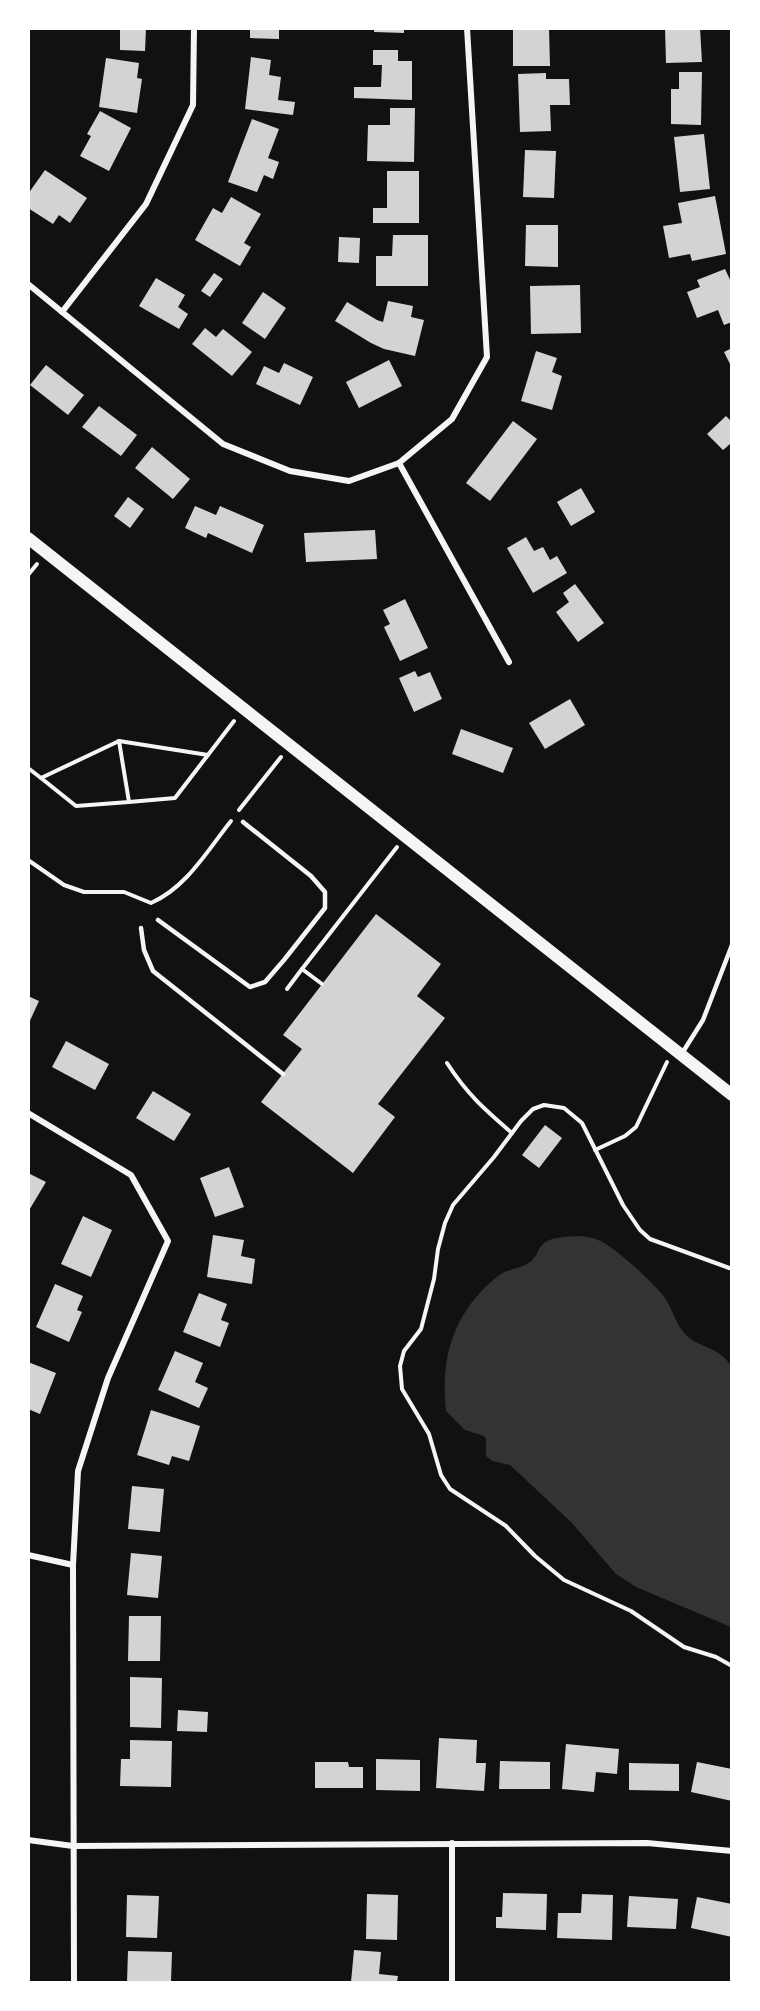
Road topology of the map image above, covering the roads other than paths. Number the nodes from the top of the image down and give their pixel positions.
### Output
1 (194, 28) edge
2 (467, 28) edge
3 (28, 284) edge
4 (62, 312) junction
5 (399, 463) junction
6 (28, 538) edge
7 (509, 662) dead end
8 (243, 822) dead end
9 (158, 920) dead end
10 (141, 928) dead end
11 (732, 945) edge
12 (677, 1052) junction
13 (283, 1074) dead end
14 (732, 1095) edge
15 (28, 1113) edge
16 (28, 1555) edge
17 (74, 1565) junction
18 (28, 1840) edge
19 (452, 1843) junction
20 (73, 1846) junction
21 (732, 1851) edge
22 (74, 1983) edge
23 (452, 1983) edge

1 - 4 street
2 - 5 street
3 - 4 street
4 - 5 street
5 - 7 street
6 - 12 main road
8 - 9 lane
10 - 13 lane
11 - 12 lane
12 - 14 main road
15 - 17 street
16 - 17 street
17 - 20 street
18 - 20 street
19 - 20 street
19 - 21 street
19 - 23 street
20 - 22 street

